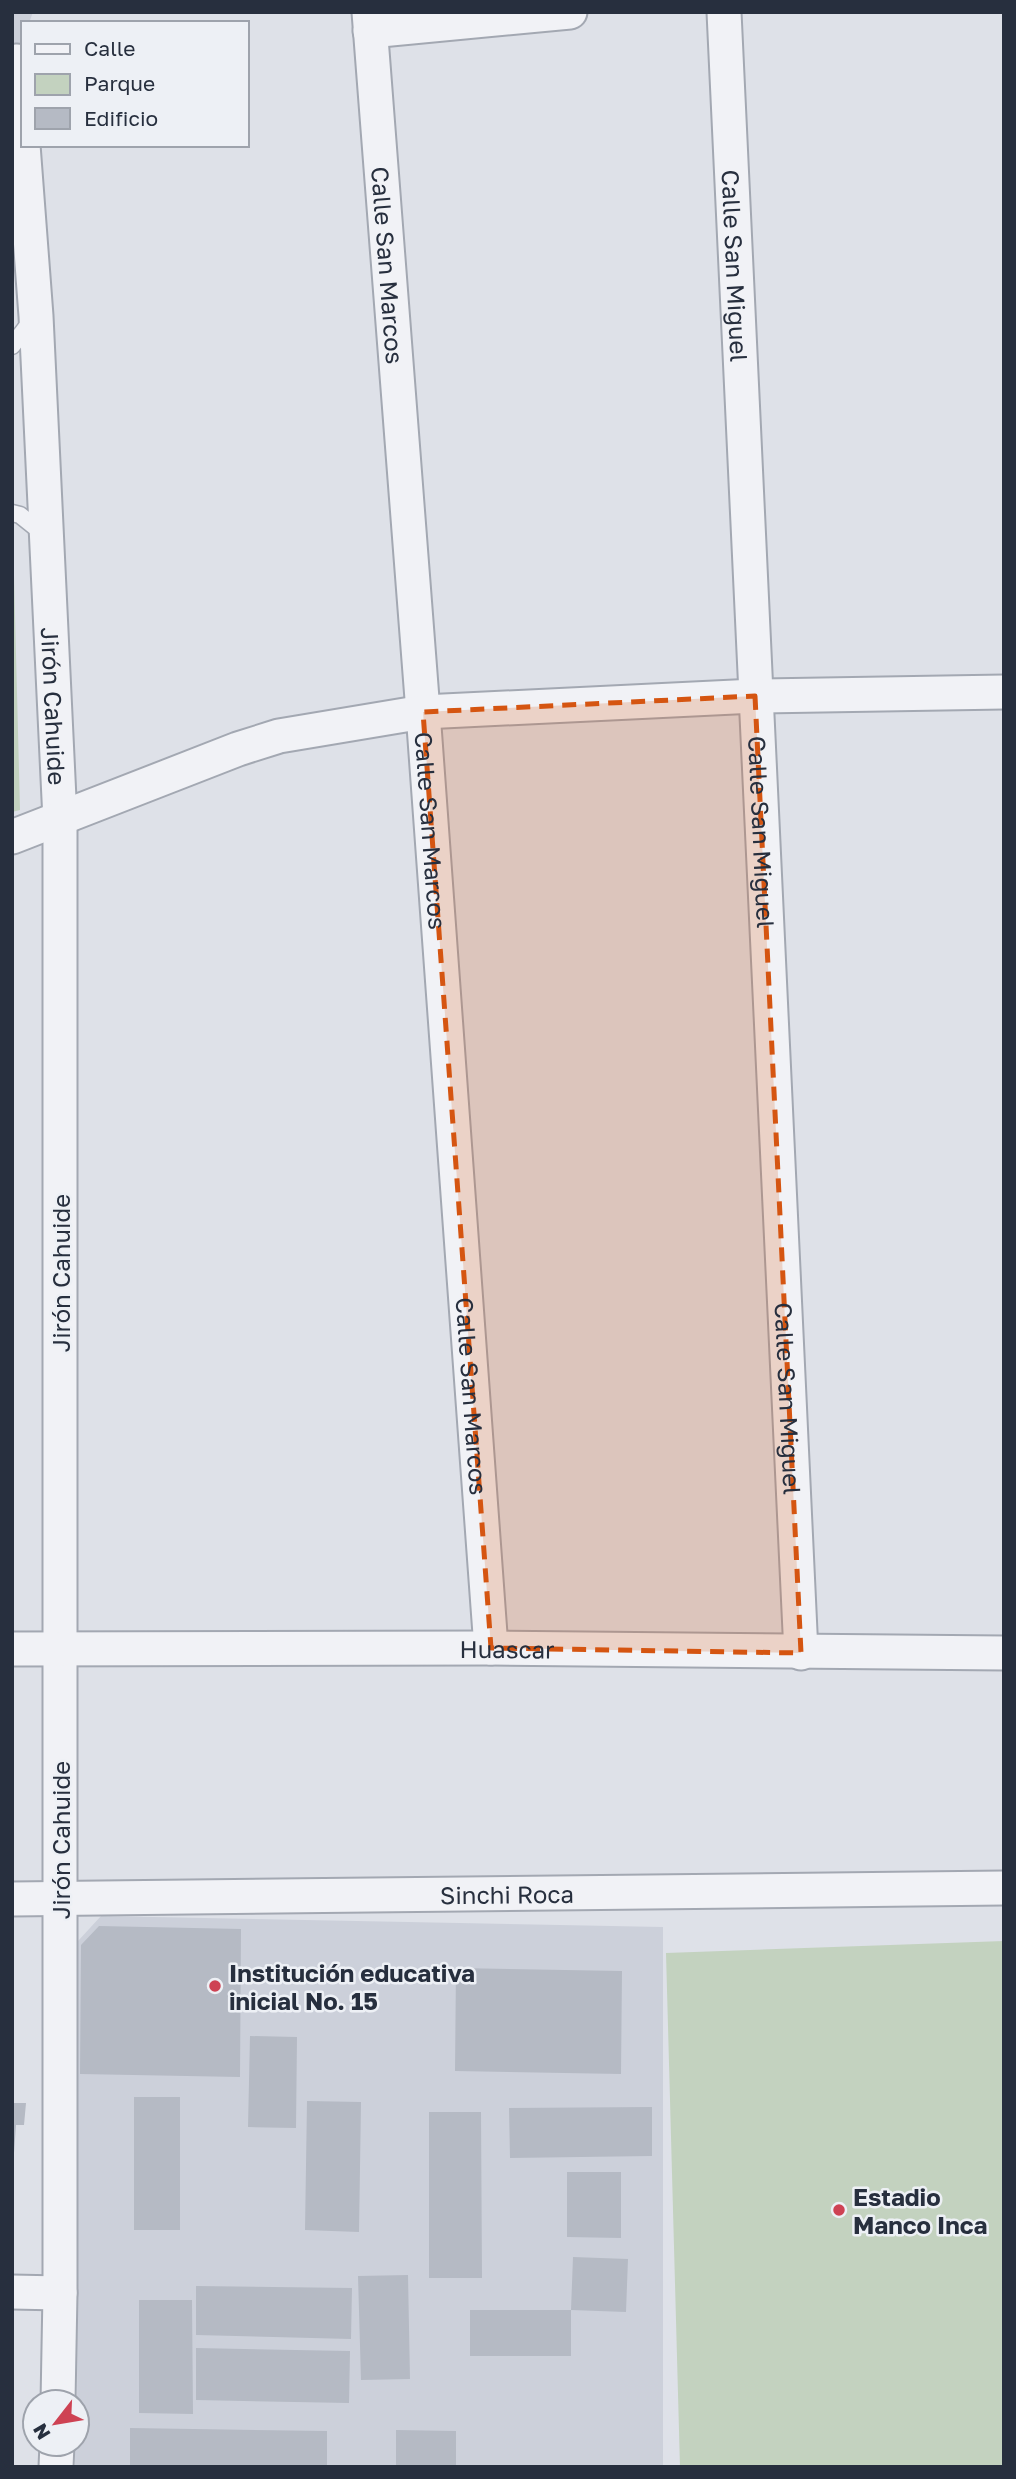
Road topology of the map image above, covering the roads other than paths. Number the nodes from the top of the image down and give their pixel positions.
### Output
1 (570, 12) edge
2 (724, 12) edge
3 (370, 21) edge
4 (17, 61) dead end
5 (21, 112) edge
6 (23, 147) edge
7 (36, 316) junction
8 (12, 346) edge
9 (12, 513) edge
10 (47, 537) junction
11 (1004, 692) edge
12 (755, 696) junction
13 (424, 712) junction
14 (60, 820) junction
15 (12, 837) edge
16 (60, 1647) junction
17 (12, 1648) edge
18 (491, 1648) junction
19 (801, 1653) junction
20 (1004, 1653) edge
21 (1004, 1888) edge
22 (12, 1899) edge
23 (61, 1899) junction
24 (12, 2292) edge
25 (60, 2293) junction
26 (58, 2388) edge

1 - 3 street
2 - 12 street, Calle San Miguel
3 - 13 street, Calle San Marcos
4 - 5 street
6 - 7 street, Jirón Cahuide
7 - 8 lane
7 - 10 street, Jirón Cahuide
9 - 10 lane
10 - 14 street, Jirón Cahuide
11 - 12 street
12 - 13 street
12 - 19 street, Calle San Miguel
13 - 14 street
13 - 18 street, Calle San Marcos
14 - 15 street
14 - 16 street, Jirón Cahuide
16 - 17 street, Huascar
16 - 18 street, Huascar
16 - 23 street, Jirón Cahuide
18 - 19 street, Huascar
19 - 20 street, Huascar
21 - 23 street, Sinchi Roca
22 - 23 street, Sinchi Roca
23 - 25 street, Jirón Cahuide
24 - 25 street
25 - 26 street, Jirón Cahuide

